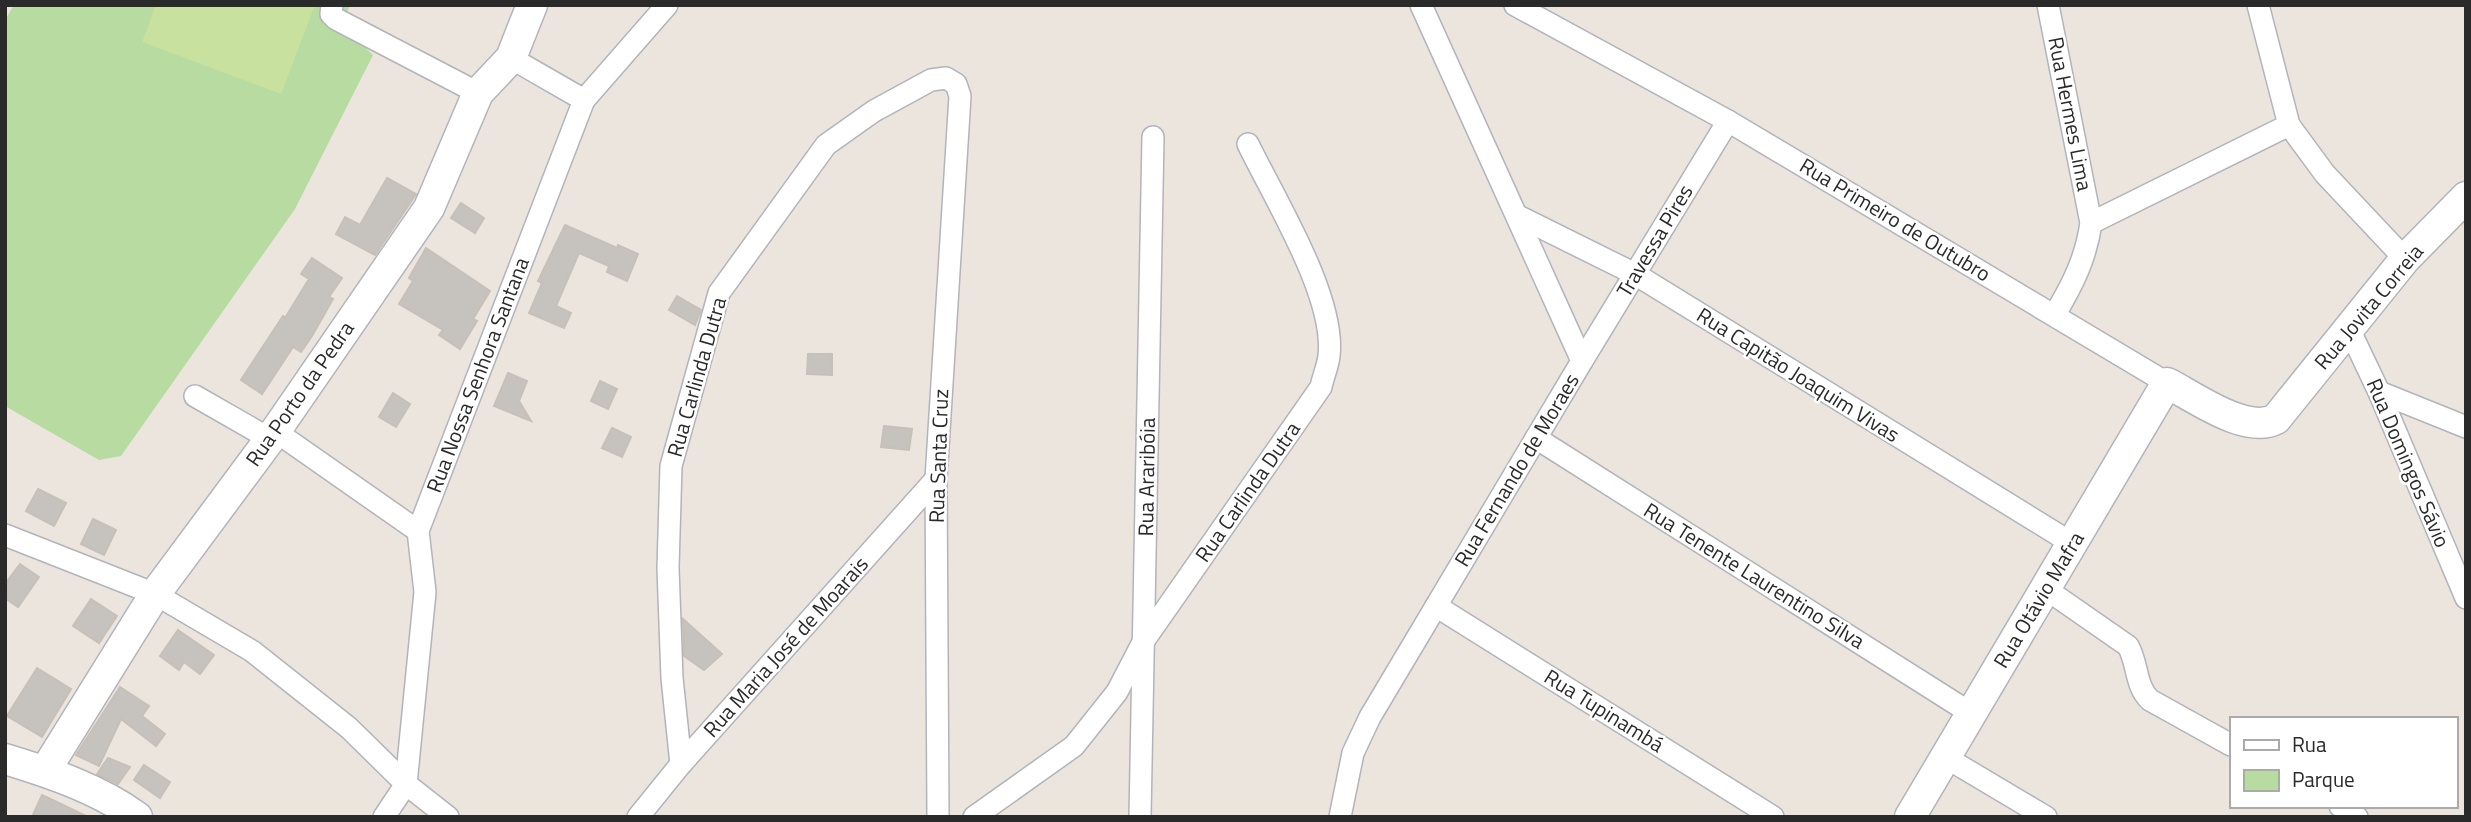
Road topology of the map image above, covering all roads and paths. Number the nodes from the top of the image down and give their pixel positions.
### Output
1 (332, 5) edge
2 (532, 5) edge
3 (667, 5) edge
4 (1421, 5) edge
5 (1515, 5) edge
6 (2258, 5) edge
7 (2044, 7) edge
8 (511, 58) junction
9 (478, 93) junction
10 (960, 96) joint
11 (584, 100) junction
12 (1728, 121) junction
13 (2289, 125) junction
14 (1153, 137) dead end
15 (1248, 144) dead end
16 (2464, 203) edge
17 (1518, 215) junction
18 (2091, 223) junction
19 (2405, 259) junction
20 (1635, 274) junction
21 (2054, 314) junction
22 (2349, 329) junction
23 (1582, 361) junction
24 (2167, 383) junction
25 (2379, 392) junction
26 (195, 396) dead end
27 (2276, 419) joint
28 (2466, 427) edge
29 (273, 435) junction
30 (1536, 438) junction
31 (936, 479) junction
32 (418, 531) junction
33 (5, 535) edge
34 (2073, 544) junction
35 (2046, 589) junction
36 (155, 594) junction
37 (2466, 598) edge
38 (1436, 606) junction
39 (1143, 642) junction
40 (1972, 714) junction
41 (2230, 744) edge
42 (1945, 757) junction
43 (5, 759) edge
44 (681, 764) junction
45 (45, 771) junction
46 (406, 784) junction
47 (137, 817) edge
48 (384, 817) edge
49 (448, 817) edge
50 (638, 817) edge
51 (938, 817) edge
52 (974, 817) edge
53 (1140, 817) edge
54 (1340, 817) edge
55 (1773, 817) edge
56 (1910, 817) edge
57 (2046, 817) edge

1 - 9 street
2 - 8 main road, Rua Porto da Pedra
3 - 11 street, Rua Nossa Senhora Santana
4 - 17 street, Rua Fernando de Moraes
5 - 12 street, Rua Primeiro de Outubro
6 - 13 street
7 - 18 street, Rua Hermes Lima
8 - 9 main road, Rua Porto da Pedra
8 - 11 street
9 - 29 main road, Rua Porto da Pedra
10 - 31 street, Rua Santa Cruz
10 - 44 street, Rua Carlinda Dutra
11 - 32 street, Rua Nossa Senhora Santana
12 - 20 street, Travessa Pires
12 - 21 street, Rua Primeiro de Outubro
13 - 18 street, Rua Hermes Lima
13 - 19 street
14 - 39 street, Rua Araribóia
15 - 39 street, Rua Carlinda Dutra
16 - 19 main road, Rua Jovita Correia
17 - 20 street, Rua Capitão Joaquim Vivas
17 - 23 street, Rua Fernando de Moraes
18 - 21 street, Rua Hermes Lima
19 - 22 main road, Rua Jovita Correia
20 - 23 street, Travessa Pires
20 - 34 street, Rua Capitão Joaquim Vivas
21 - 24 street, Rua Primeiro de Outubro
22 - 25 street, Rua Domingos Sávio
22 - 27 main road, Rua Jovita Correia
23 - 30 street, Rua Fernando de Moraes
24 - 27 main road, Rua Primeiro de Outubro
24 - 34 main road, Rua Otávio Mafra
25 - 28 street
25 - 37 street, Rua Domingos Sávio
26 - 29 street
29 - 32 street
29 - 36 main road, Rua Porto da Pedra
30 - 38 street, Rua Fernando de Moraes
30 - 40 street, Rua Tenente Laurentino Silva
31 - 44 street, Rua Maria José de Moarais
31 - 51 street, Rua Santa Cruz
32 - 46 street, Rua Nossa Senhora Santana
33 - 36 street
34 - 35 main road, Rua Otávio Mafra
35 - 40 main road, Rua Otávio Mafra
35 - 41 street
36 - 45 main road, Rua Porto da Pedra
36 - 46 street
38 - 54 street, Rua Fernando de Moraes
38 - 55 street, Rua Tupinambá
39 - 52 street, Rua Carlinda Dutra
39 - 53 street, Rua Araribóia
40 - 42 main road, Rua Otávio Mafra
42 - 56 main road, Rua Otávio Mafra
42 - 57 street
43 - 45 main road
44 - 50 street, Rua Maria José de Moarais
45 - 47 main road
46 - 48 street
46 - 49 street

